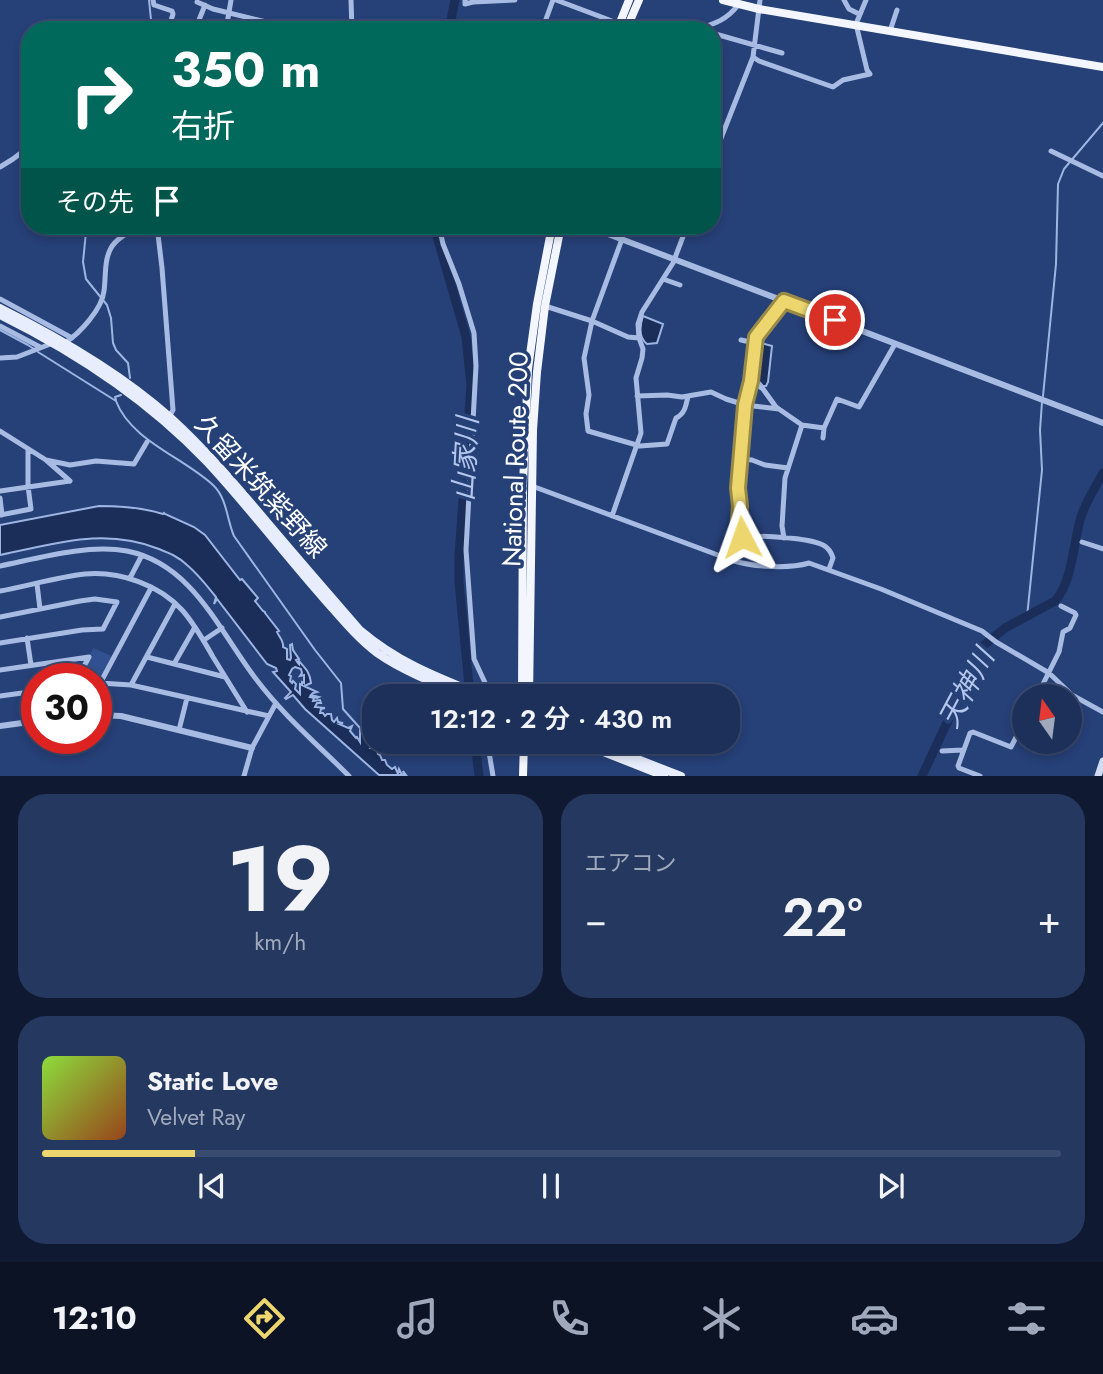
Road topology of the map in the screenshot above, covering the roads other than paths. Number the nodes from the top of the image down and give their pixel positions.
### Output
1 (153, 0) edge
2 (231, 0) edge
3 (351, 0) edge
4 (465, 0) edge
5 (514, 0) edge
6 (554, 0) edge
7 (629, 0) edge
8 (639, 0) edge
9 (723, 0) edge
10 (844, 0) edge
11 (866, 0) edge
12 (197, 2) dead end
13 (739, 4) junction
14 (760, 4) edge
15 (205, 5) junction
16 (897, 10) dead end
17 (230, 13) junction
18 (859, 14) junction
19 (171, 21) edge
20 (199, 21) edge
21 (228, 21) edge
22 (262, 21) edge
23 (352, 21) edge
24 (546, 21) edge
25 (612, 21) dead end
26 (621, 21) edge
27 (633, 21) edge
28 (721, 21) edge
29 (856, 24) junction
30 (890, 31) junction
31 (721, 35) edge
32 (755, 44) junction
33 (782, 53) dead end
34 (752, 57) junction
35 (1103, 67) edge
36 (721, 138) edge
37 (1051, 151) dead end
38 (21, 152) edge
39 (0, 167) edge
40 (1102, 174) edge
41 (126, 235) edge
42 (158, 235) edge
43 (441, 235) edge
44 (550, 235) edge
45 (559, 235) edge
46 (611, 235) edge
47 (683, 235) edge
48 (622, 239) junction
49 (674, 259) junction
50 (663, 279) junction
51 (680, 285) dead end
52 (0, 299) edge
53 (784, 301) junction
54 (545, 306) junction
55 (0, 309) edge
56 (0, 315) edge
57 (592, 321) junction
58 (0, 326) edge
59 (639, 338) junction
60 (69, 340) junction
61 (741, 340) dead end
62 (53, 343) junction
63 (755, 343) junction
64 (895, 344) junction
65 (40, 347) junction
66 (0, 358) edge
67 (751, 381) junction
68 (637, 396) junction
69 (688, 396) junction
70 (745, 405) junction
71 (779, 409) junction
72 (169, 417) junction
73 (1103, 423) edge
74 (802, 425) junction
75 (824, 428) junction
76 (0, 431) edge
77 (823, 438) dead end
78 (147, 442) dead end
79 (637, 445) junction
80 (28, 450) junction
81 (741, 459) junction
82 (46, 460) junction
83 (788, 468) junction
84 (28, 486) junction
85 (532, 486) junction
86 (0, 491) edge
87 (0, 498) edge
88 (1, 515) edge
89 (612, 516) junction
90 (742, 537) junction
91 (784, 538) junction
92 (1082, 542) dead end
93 (1103, 549) edge
94 (142, 555) junction
95 (734, 561) junction
96 (0, 566) edge
97 (829, 569) junction
98 (130, 578) junction
99 (37, 584) junction
100 (151, 588) junction
101 (0, 591) edge
102 (175, 604) junction
103 (1061, 606) dead end
104 (40, 610) junction
105 (0, 617) edge
106 (195, 627) junction
107 (222, 628) junction
108 (27, 638) junction
109 (204, 640) junction
110 (0, 643) edge
111 (146, 657) junction
112 (31, 663) edge
113 (46, 663) edge
114 (86, 663) edge
115 (111, 663) edge
116 (174, 664) junction
117 (21, 667) edge
118 (0, 670) edge
119 (1049, 673) junction
120 (225, 677) junction
121 (437, 681) junction
122 (112, 684) edge
123 (443, 684) edge
124 (447, 684) edge
125 (485, 684) edge
126 (522, 684) edge
127 (529, 684) edge
128 (1043, 684) edge
129 (131, 685) junction
130 (21, 693) edge
131 (0, 696) edge
132 (187, 698) junction
133 (276, 703) junction
134 (247, 712) junction
135 (1103, 712) edge
136 (112, 716) edge
137 (269, 716) junction
138 (21, 723) edge
139 (0, 726) edge
140 (179, 730) junction
141 (1012, 745) edge
142 (252, 748) junction
143 (963, 750) junction
144 (942, 751) dead end
145 (489, 754) edge
146 (524, 754) edge
147 (609, 754) edge
148 (626, 754) edge
149 (1103, 761) edge
150 (244, 775) edge
151 (349, 775) edge
152 (494, 775) edge
153 (523, 775) edge
154 (664, 775) edge
155 (681, 775) edge
156 (980, 775) edge
157 (1098, 775) edge

1 - 19 street
2 - 17 street
3 - 23 street
4 - 5 street
6 - 24 street
6 - 25 street
7 - 26 highway
8 - 27 highway
9 - 13 highway
10 - 18 street
11 - 18 street
12 - 15 street
13 - 14 highway
13 - 28 street
14 - 29 highway
14 - 32 street
15 - 17 street
15 - 20 street
16 - 30 street
17 - 21 street
17 - 22 street
18 - 29 street
29 - 30 highway
29 - 34 street
30 - 35 highway
31 - 32 street
32 - 33 street
32 - 34 street
34 - 36 street
37 - 40 street
38 - 39 street
41 - 60 street
42 - 72 street
43 - 125 street
44 - 126 highway, National Route 200
45 - 54 highway, National Route 200
46 - 48 street
47 - 49 street
48 - 49 street
48 - 57 street
49 - 50 street
49 - 53 street
50 - 51 street
50 - 59 street
52 - 60 street
53 - 63 street
53 - 64 street
54 - 57 street
54 - 85 highway, National Route 200
55 - 60 main road, 久留米筑紫野線
56 - 62 main road, 久留米筑紫野線
57 - 59 street
57 - 79 street
58 - 65 street
59 - 68 street
60 - 72 main road, 久留米筑紫野線
61 - 63 street
62 - 65 street
62 - 121 main road, 久留米筑紫野線
63 - 67 street
64 - 73 street
64 - 75 street
65 - 66 street
67 - 70 street
67 - 71 street
68 - 69 street
68 - 79 street
69 - 70 street
69 - 79 street
70 - 71 street
70 - 81 street
71 - 74 street
72 - 121 main road, 久留米筑紫野線
74 - 75 street
74 - 83 street
75 - 77 street
76 - 80 street
78 - 82 street
79 - 89 street
80 - 82 street
80 - 84 street
81 - 83 street
81 - 90 street
82 - 84 street
83 - 91 street
84 - 86 street
84 - 88 street
85 - 89 street
85 - 127 highway, National Route 200
87 - 88 street
89 - 95 street
90 - 91 street
90 - 95 street
91 - 97 street
92 - 93 street
94 - 96 street
94 - 98 street
94 - 107 street
95 - 97 street
97 - 119 street
98 - 99 street
98 - 100 street
99 - 101 street
99 - 104 street
100 - 102 street
100 - 115 street
102 - 106 street
102 - 111 street
103 - 119 street
104 - 105 street
104 - 108 street
106 - 109 street
106 - 116 street
107 - 109 street
107 - 133 street
108 - 110 street
108 - 112 street
109 - 120 street
111 - 116 street
111 - 129 street
113 - 114 street
116 - 120 street
117 - 118 street
119 - 128 street
119 - 135 street
120 - 134 street
121 - 123 main road, 久留米筑紫野線
121 - 124 main road, 久留米筑紫野線
122 - 129 street
129 - 132 street
130 - 131 street
132 - 134 street
132 - 140 street
133 - 137 street
133 - 151 street
134 - 137 street
136 - 140 street
137 - 142 street
138 - 139 street
140 - 142 street
141 - 143 street
142 - 150 street
143 - 144 street
143 - 156 street
145 - 152 street
146 - 153 highway
147 - 154 main road
148 - 155 main road
149 - 157 main road

